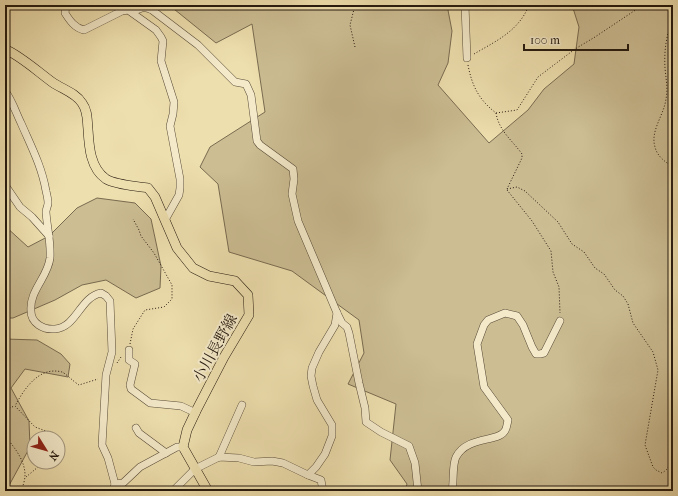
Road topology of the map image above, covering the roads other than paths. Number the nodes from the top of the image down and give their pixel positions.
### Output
1 (66, 5) edge
2 (465, 5) edge
3 (132, 12) junction
4 (5, 49) edge
5 (467, 58) road end
6 (5, 91) edge
7 (5, 185) edge
8 (165, 220) junction
9 (49, 236) junction
10 (337, 313) junction
11 (560, 321) road end
12 (129, 350) road end
13 (242, 406) dead end
14 (196, 412) junction
15 (136, 428) dead end
16 (183, 447) junction
17 (166, 453) junction
18 (219, 457) junction
19 (195, 469) junction
20 (308, 475) junction
21 (114, 488) edge
22 (172, 491) edge
23 (208, 491) edge
24 (323, 491) edge
25 (418, 491) edge
26 (452, 491) edge

1 - 3 street
2 - 5 street
3 - 8 street
3 - 10 street
4 - 8 main road, 小川長野線
6 - 9 street
7 - 9 street
8 - 14 main road, 小川長野線
9 - 21 street
10 - 20 street
10 - 25 street
11 - 26 street
12 - 14 street
13 - 18 street
14 - 16 main road, 小川長野線
15 - 17 street
16 - 17 street
16 - 19 main road
17 - 21 street
18 - 19 street
18 - 20 street
19 - 22 street
19 - 23 main road
20 - 24 street

